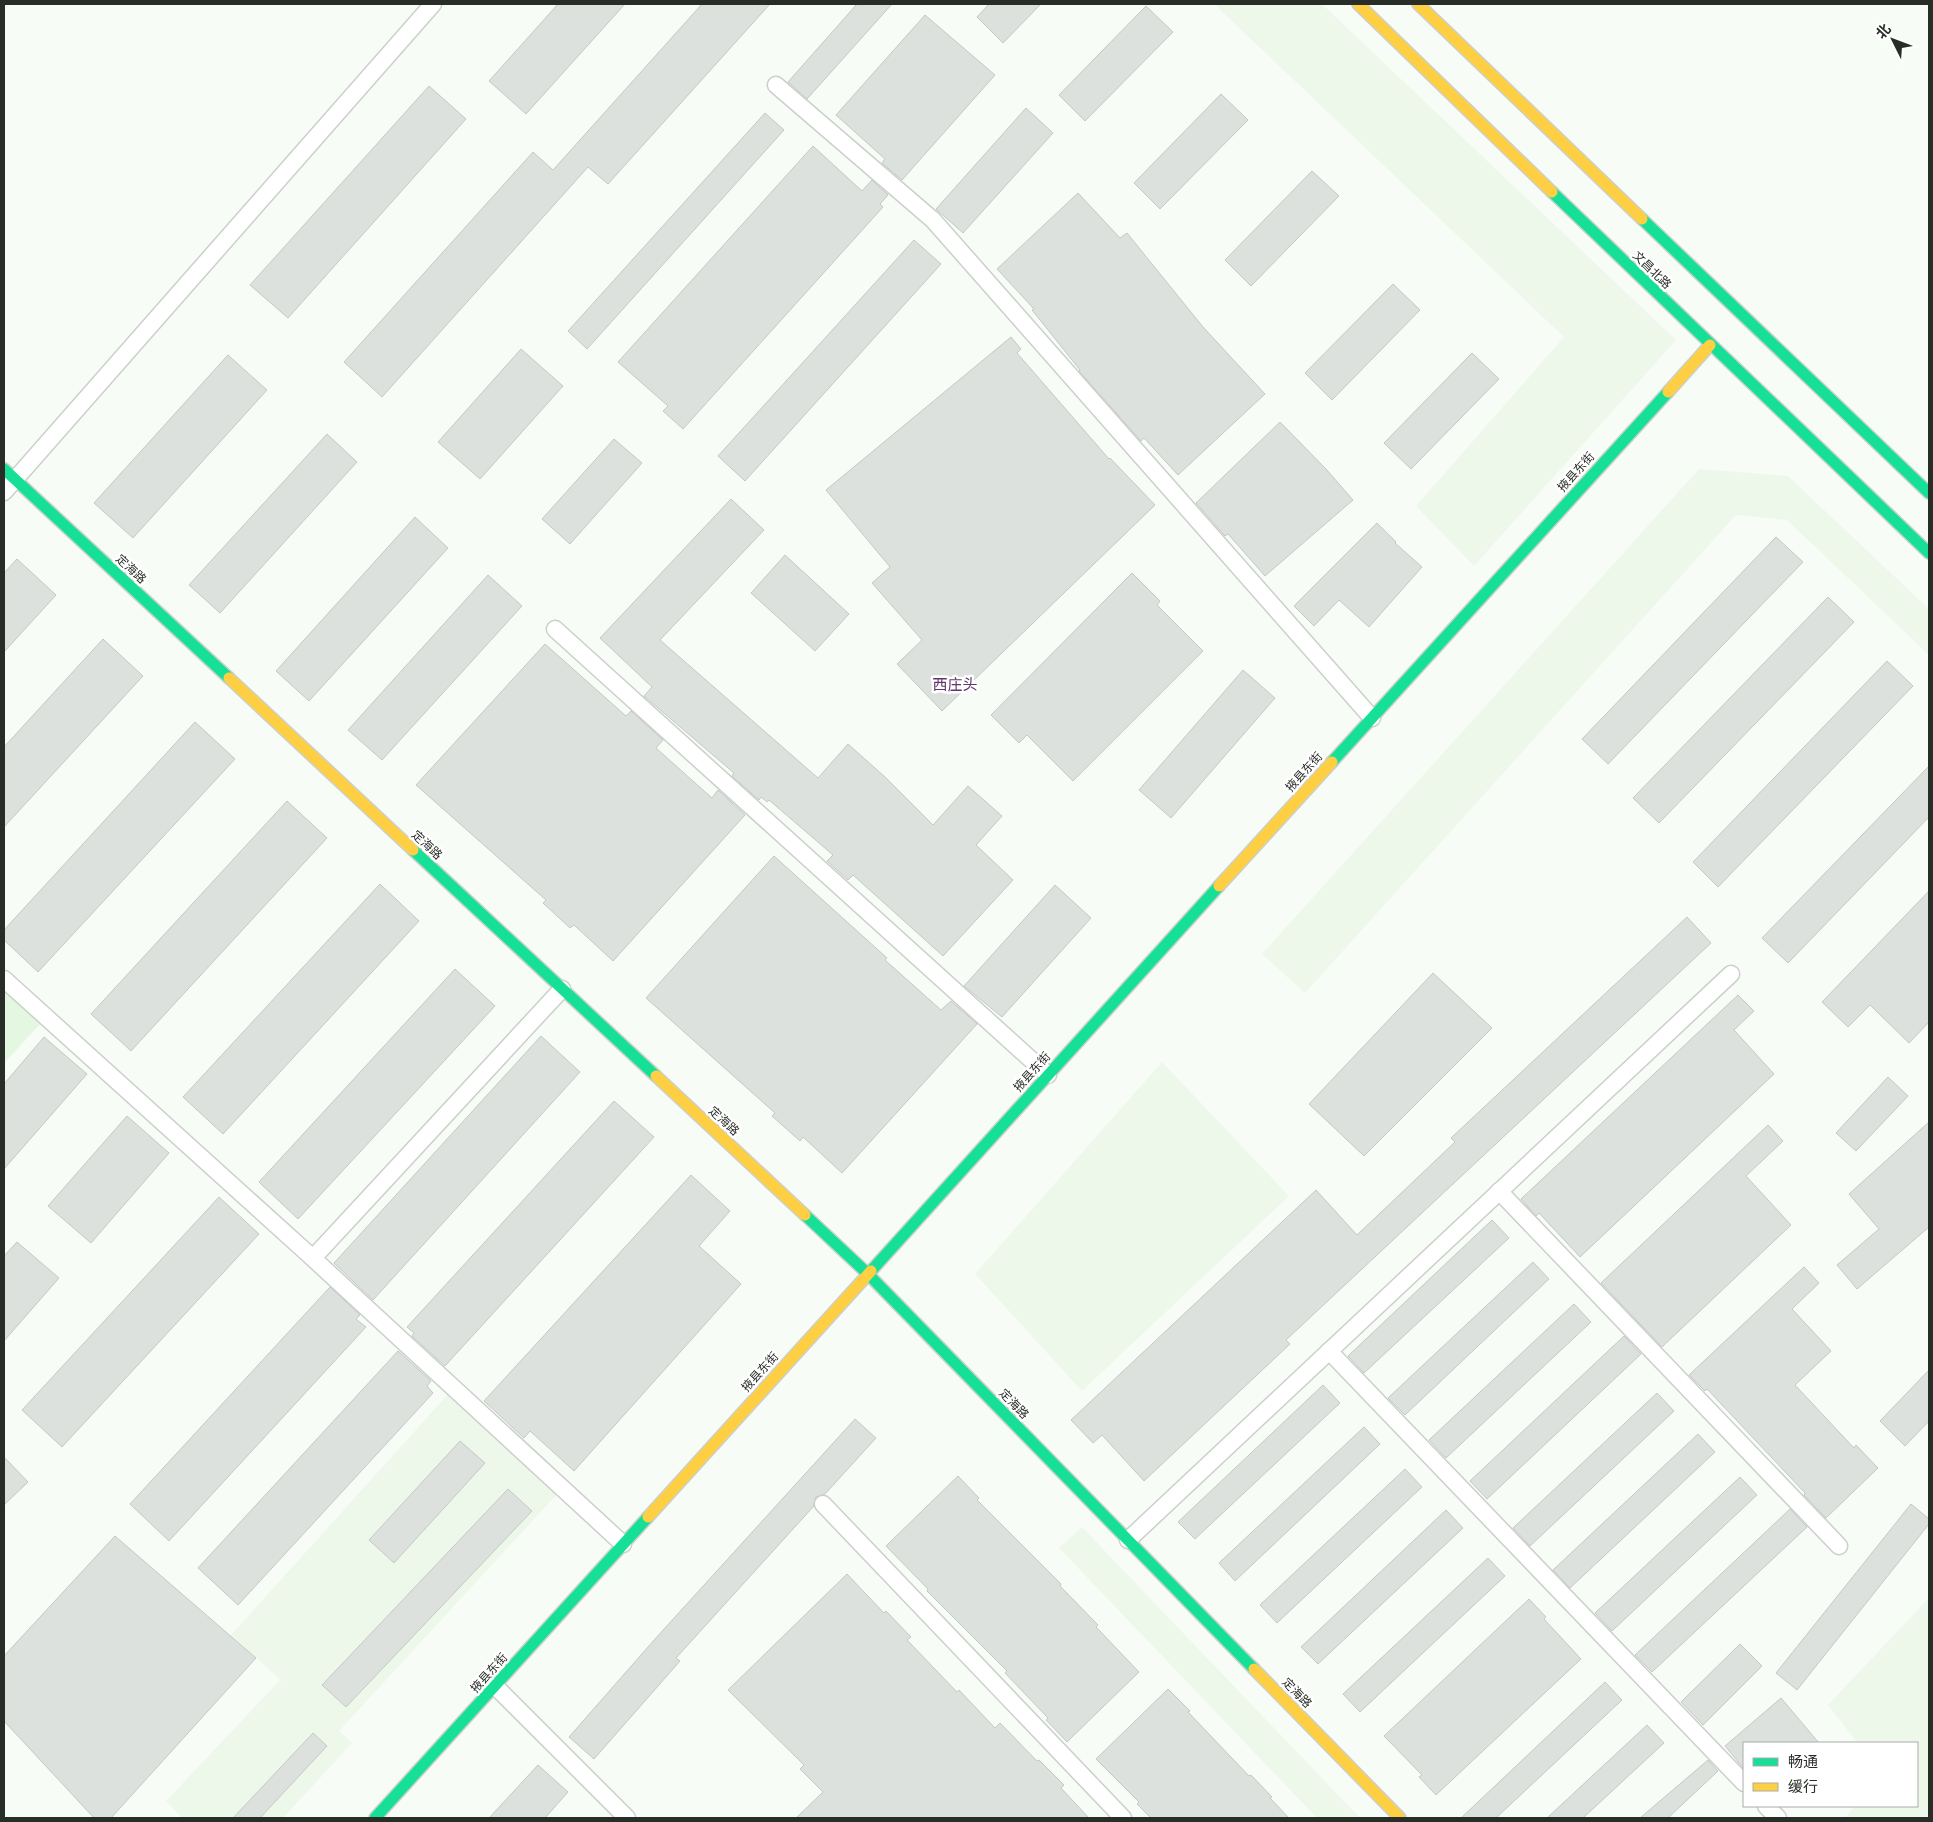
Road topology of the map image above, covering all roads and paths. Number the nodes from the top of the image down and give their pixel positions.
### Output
1 (432, 4) edge
2 (1358, 4) edge
3 (1418, 4) edge
4 (776, 85) dead end
5 (1710, 345) junction
6 (9, 474) edge
7 (4, 492) edge
8 (1929, 493) edge
9 (1929, 553) edge
10 (555, 629) dead end
11 (1372, 718) junction
12 (1731, 974) dead end
13 (4, 979) edge
14 (562, 989) junction
15 (1048, 1075) junction
16 (1499, 1191) junction
17 (313, 1258) junction
18 (868, 1274) junction
19 (1329, 1352) junction
20 (823, 1504) dead end
21 (1128, 1540) junction
22 (623, 1544) junction
23 (1839, 1546) dead end
24 (495, 1686) junction
25 (1743, 1783) edge
26 (1767, 1807) edge
27 (375, 1818) edge
28 (627, 1818) edge
29 (1123, 1818) edge
30 (1400, 1818) edge
31 (1778, 1818) edge

1 - 6 street
2 - 5 main road, 文昌北路
3 - 8 main road
4 - 11 street
5 - 9 main road, 文昌北路
5 - 11 main road, 掖县东街
6 - 7 street
6 - 14 main road, 定海路
10 - 15 street
11 - 15 main road, 掖县东街
12 - 16 street
13 - 17 street
14 - 17 street
14 - 18 main road, 定海路
15 - 18 main road, 掖县东街
16 - 19 street
16 - 23 street
17 - 22 street
18 - 21 main road, 定海路
18 - 22 main road, 掖县东街
19 - 21 street
19 - 25 street
20 - 29 street
21 - 30 main road, 定海路
22 - 24 main road, 掖县东街
24 - 27 main road, 掖县东街
24 - 28 street
26 - 31 street

